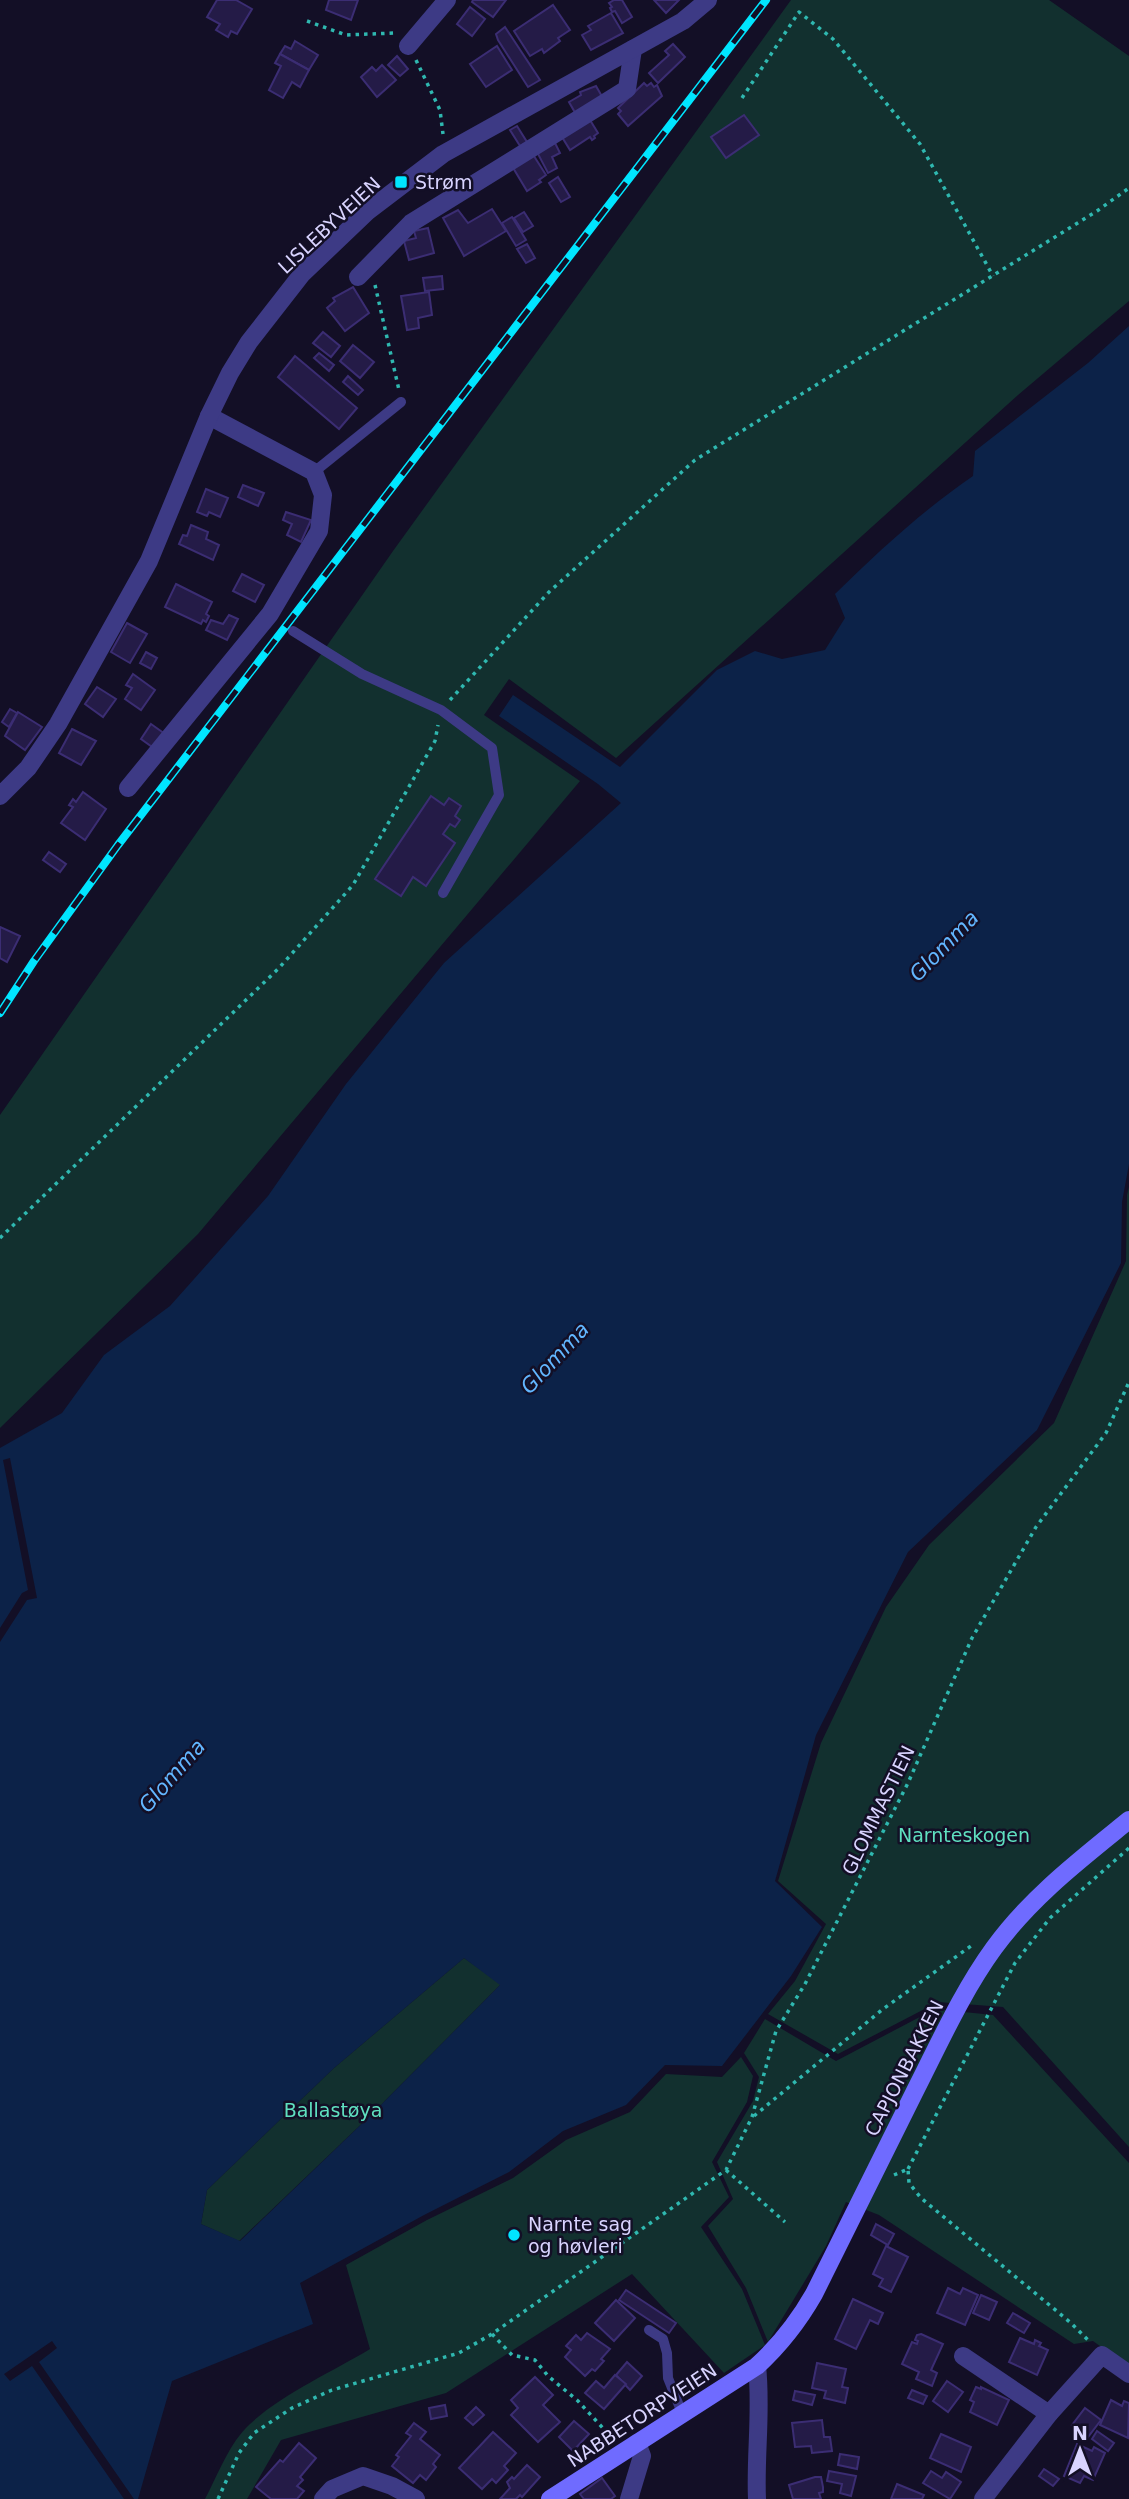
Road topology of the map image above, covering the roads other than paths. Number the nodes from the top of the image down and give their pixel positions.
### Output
1 (447, 0) edge
2 (708, 0) edge
3 (408, 46) road end
4 (633, 49) junction
5 (364, 271) road end
6 (401, 402) road end
7 (209, 416) junction
8 (314, 472) junction
9 (293, 631) dead end
10 (128, 788) dead end
11 (0, 796) edge
12 (443, 893) dead end
13 (1128, 1822) edge
14 (649, 2330) dead end
15 (963, 2356) dead end
16 (757, 2366) junction
17 (1129, 2374) edge
18 (682, 2413) junction
19 (1049, 2414) junction
20 (631, 2447) junction
21 (323, 2499) edge
22 (416, 2499) edge
23 (550, 2499) edge
24 (629, 2499) edge
25 (757, 2499) edge
26 (983, 2499) edge

1 - 3 street
2 - 4 street, LISLEBYVEIEN
4 - 5 street
4 - 7 street, LISLEBYVEIEN
6 - 8 lane
7 - 8 street
7 - 11 street, LISLEBYVEIEN
8 - 10 street
9 - 12 lane
13 - 16 main road, CAPJONBAKKEN
14 - 18 lane
15 - 19 street
16 - 18 main road, NABBETORPVEIEN
16 - 25 street
17 - 19 street
18 - 20 main road, NABBETORPVEIEN
19 - 26 street
20 - 23 main road, NABBETORPVEIEN
20 - 24 street
21 - 22 street

